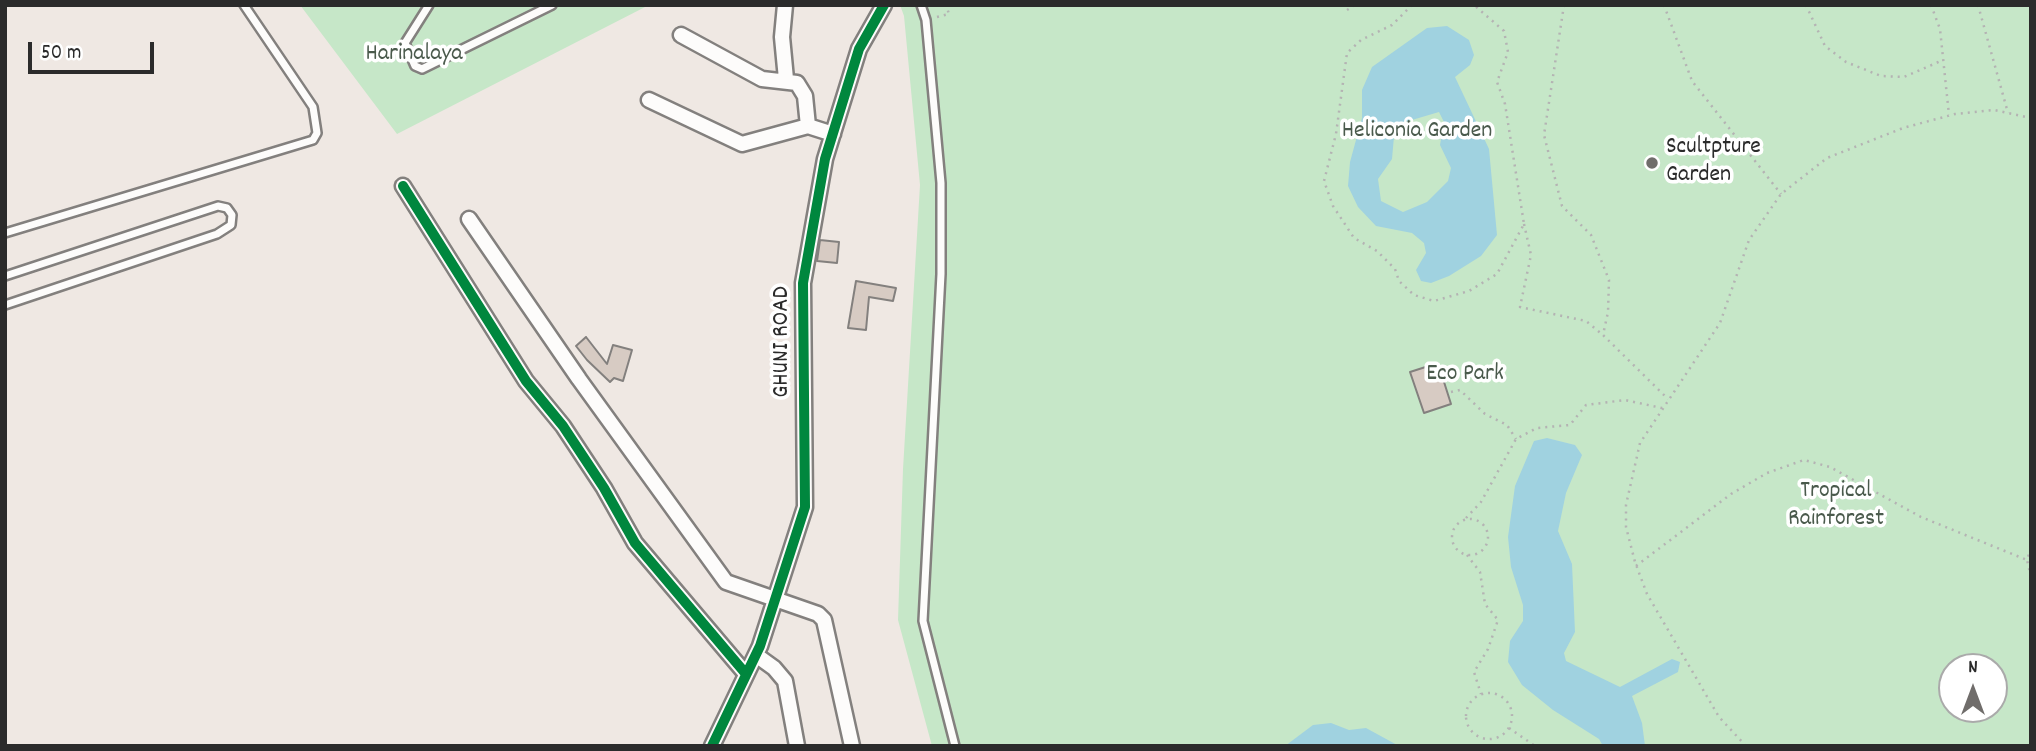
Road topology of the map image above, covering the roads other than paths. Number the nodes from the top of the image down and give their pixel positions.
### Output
1 (244, 5) edge
2 (429, 5) edge
3 (552, 5) edge
4 (785, 5) edge
5 (884, 5) edge
6 (921, 5) edge
7 (681, 36) dead end
8 (786, 79) junction
9 (649, 100) dead end
10 (808, 126) junction
11 (833, 134) junction
12 (402, 186) dead end
13 (469, 219) dead end
14 (5, 233) edge
15 (5, 276) edge
16 (5, 305) edge
17 (777, 602) junction
18 (758, 650) junction
19 (746, 674) junction
20 (712, 746) edge
21 (797, 746) edge
22 (852, 746) edge
23 (955, 746) edge

1 - 14 lane
2 - 3 lane
4 - 8 street
5 - 11 street, GHUNI ROAD
6 - 23 lane
7 - 8 street
8 - 10 street
9 - 10 street
10 - 11 street
11 - 17 street, GHUNI ROAD
12 - 19 street
13 - 17 street
15 - 16 lane
17 - 18 street, GHUNI ROAD
17 - 22 street
18 - 19 street, GHUNI ROAD
18 - 21 street
19 - 20 street, GHUNI ROAD

